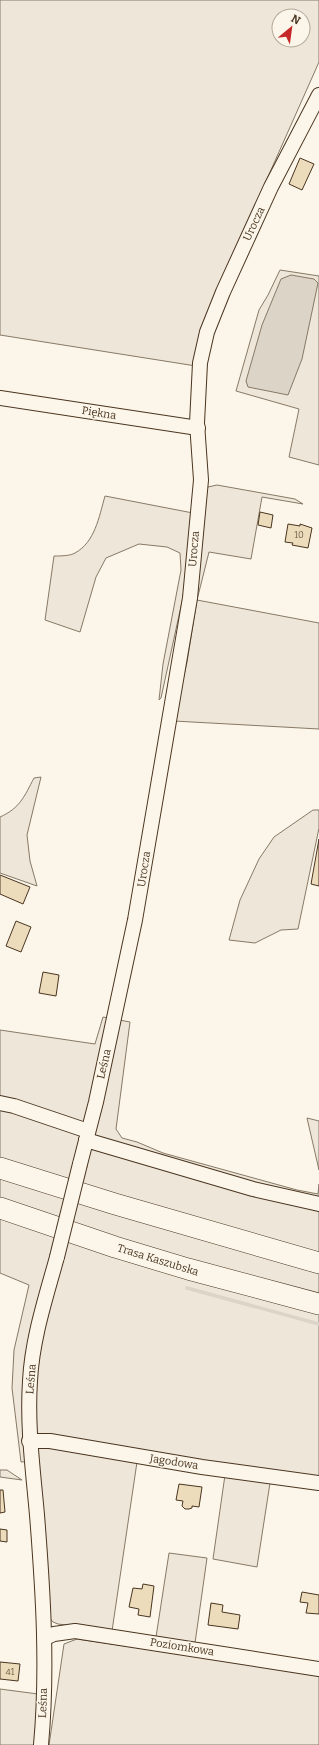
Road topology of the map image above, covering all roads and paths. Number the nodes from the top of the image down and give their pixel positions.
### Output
1 (319, 95) edge
2 (0, 398) edge
3 (198, 428) junction
4 (113, 1023) joint
5 (0, 1103) edge
6 (87, 1135) junction
7 (0, 1168) edge
8 (319, 1204) edge
9 (0, 1208) edge
10 (215, 1233) junction
11 (319, 1252) edge
12 (319, 1263) edge
13 (317, 1304) edge
14 (29, 1441) junction
15 (319, 1483) edge
16 (45, 1638) junction
17 (319, 1669) edge
18 (41, 1745) edge

1 - 3 street, Urocza
2 - 3 street, Piękna
3 - 4 street, Urocza
4 - 6 street, Leśna
5 - 6 street
6 - 8 street
6 - 14 street, Leśna, bridge
7 - 10 highway
9 - 13 highway, Trasa Kaszubska
10 - 11 highway
10 - 12 highway
14 - 15 street, Jagodowa
14 - 16 street, Leśna
16 - 17 street, Poziomkowa
16 - 18 street, Leśna

